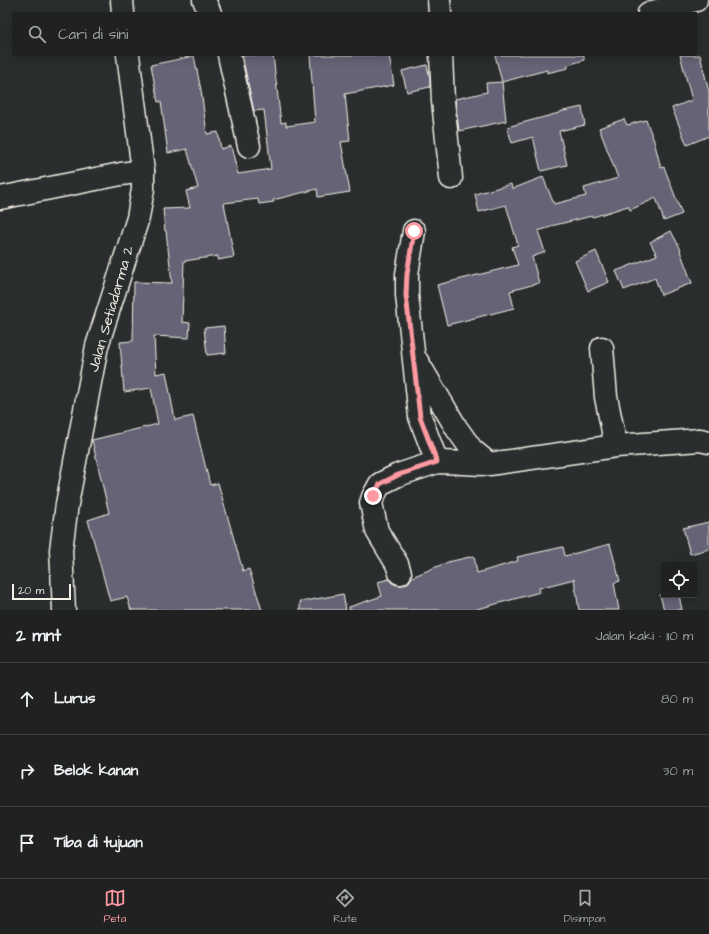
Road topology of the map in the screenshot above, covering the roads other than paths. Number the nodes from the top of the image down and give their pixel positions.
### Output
1 (122, 0) edge
2 (204, 0) edge
3 (439, 0) edge
4 (696, 0) edge
5 (123, 12) edge
6 (210, 12) edge
7 (440, 12) edge
8 (653, 12) edge
9 (128, 56) edge
10 (229, 56) edge
11 (441, 56) edge
12 (249, 146) dead end
13 (143, 171) junction
14 (451, 178) dead end
15 (0, 198) edge
16 (414, 231) dead end
17 (602, 348) dead end
18 (413, 353) junction
19 (709, 442) edge
20 (616, 446) junction
21 (437, 462) junction
22 (489, 464) junction
23 (400, 573) dead end
24 (64, 610) edge

1 - 5 street
2 - 6 street
3 - 7 street
4 - 8 street
9 - 13 street, Jalan Setiadarma 2
10 - 12 street
11 - 14 street
13 - 15 street
13 - 24 street, Jalan Setiadarma 2
16 - 18 street
17 - 20 street
18 - 21 street
18 - 22 street
19 - 20 street
20 - 22 street
21 - 22 street
21 - 23 street

